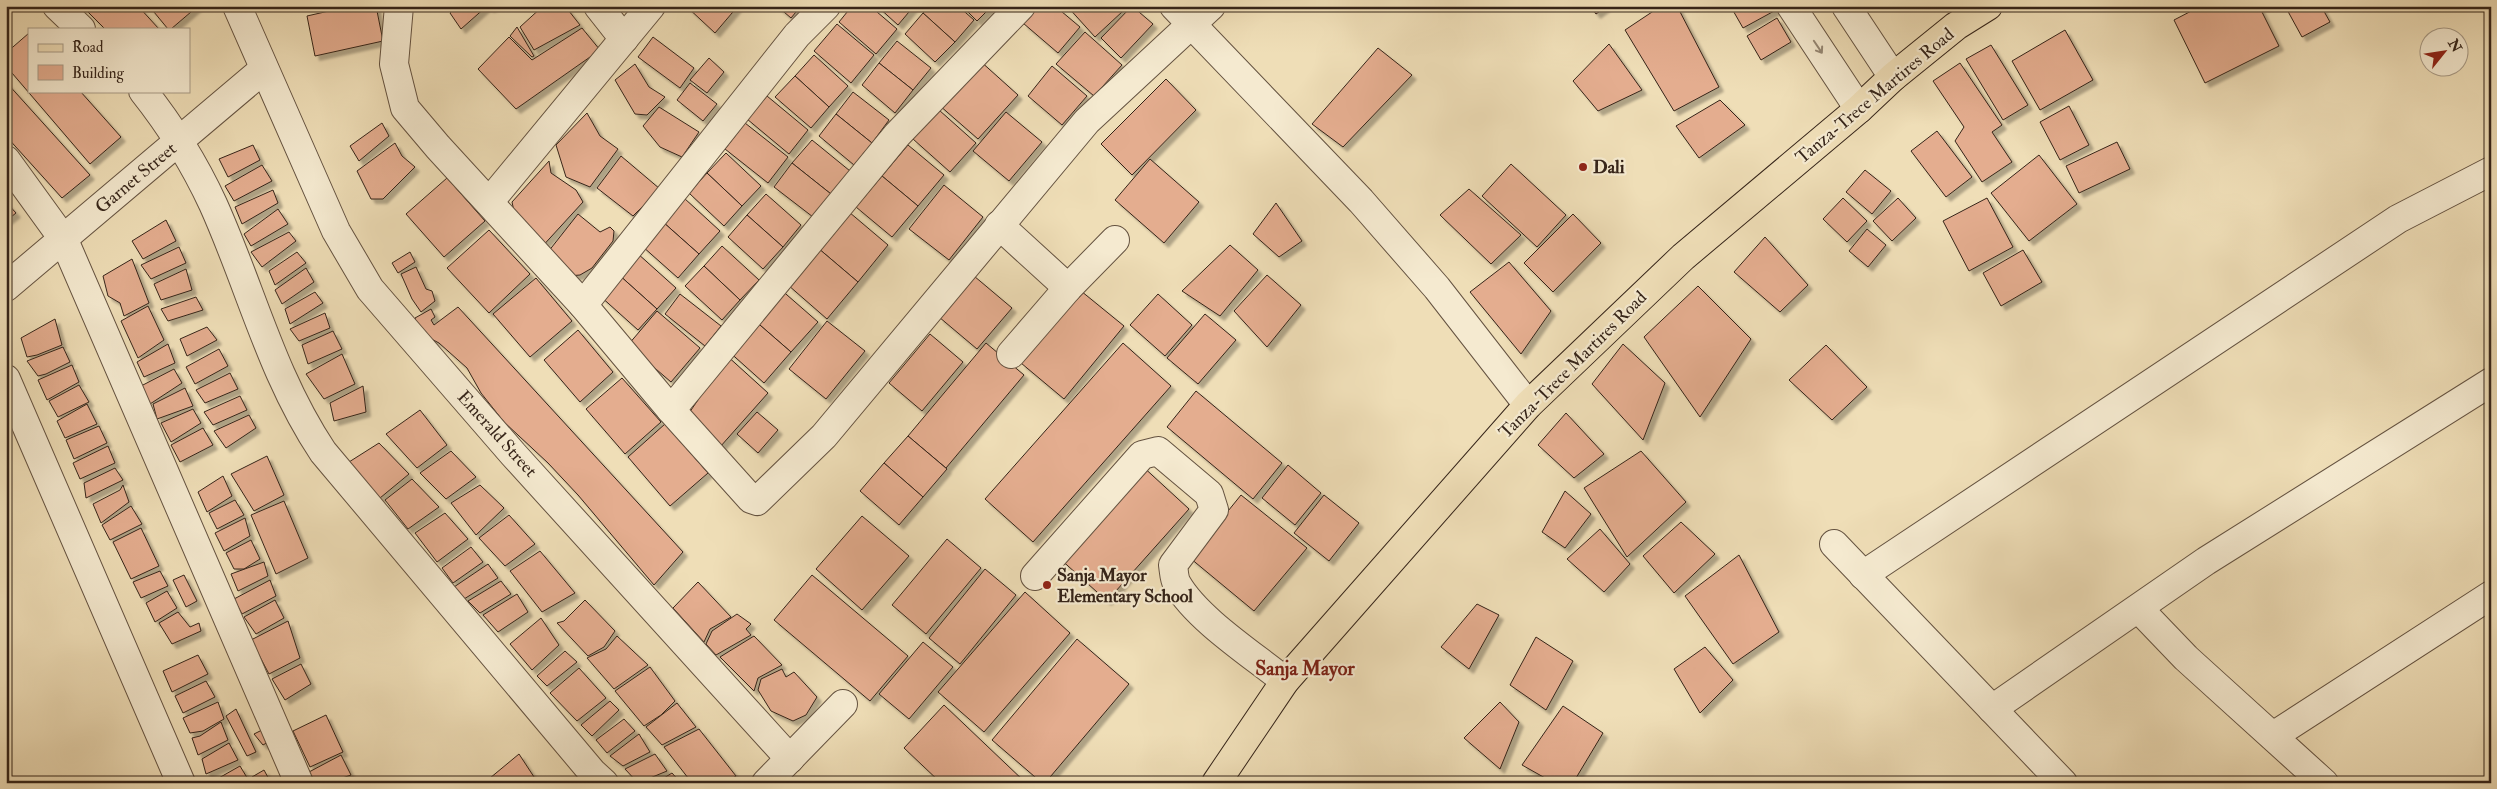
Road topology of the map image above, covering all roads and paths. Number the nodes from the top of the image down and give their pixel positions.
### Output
1 (57, 6) edge
2 (237, 6) edge
3 (400, 6) edge
4 (598, 6) edge
5 (651, 6) edge
6 (826, 6) edge
7 (1021, 6) edge
8 (1211, 6) edge
9 (1791, 6) edge
10 (1846, 6) edge
11 (1988, 6) edge
12 (1182, 16) edge
13 (80, 28) edge
14 (624, 39) junction
15 (264, 69) junction
16 (1893, 77) junction
17 (144, 92) edge
18 (1860, 109) junction
19 (178, 143) junction
20 (6, 160) edge
21 (2491, 171) edge
22 (490, 201) junction
23 (999, 225) junction
24 (64, 240) junction
25 (1115, 240) dead end
26 (6, 288) edge
27 (1068, 288) junction
28 (583, 305) junction
29 (1011, 354) dead end
30 (6, 380) edge
31 (2491, 382) edge
32 (1528, 404) junction
33 (671, 410) junction
34 (1834, 544) dead end
35 (1864, 575) junction
36 (1035, 576) dead end
37 (2491, 595) edge
38 (2139, 609) junction
39 (1285, 681) junction
40 (843, 704) dead end
41 (1992, 709) junction
42 (2274, 736) junction
43 (790, 759) junction
44 (591, 779) edge
45 (181, 783) edge
46 (299, 783) edge
47 (766, 783) edge
48 (1216, 783) edge
49 (2063, 783) edge
50 (2324, 783) edge

1 - 13 street
2 - 15 street, Emerald Street
3 - 22 street
4 - 14 street
5 - 14 street
6 - 28 street
7 - 33 street
8 - 12 street
9 -> 18 street
10 - 16 street
11 - 16 main road, Tanza-Trece Martires Road
12 - 23 street
12 - 32 street
14 - 22 street
15 - 19 street, Garnet Street
15 - 43 street, Emerald Street
16 - 18 main road, Tanza-Trece Martires Road
17 - 19 street
18 - 32 main road, Tanza-Trece Martires Road
19 - 24 street, Garnet Street
19 - 44 street
20 - 24 street
21 - 35 street
22 - 28 street
23 - 27 street
23 - 33 street
24 - 26 street, Garnet Street
24 - 46 street
25 - 27 street
27 - 29 street
28 - 33 street
30 - 45 street
31 - 38 street
32 - 39 main road, Tanza-Trece Martires Road
34 - 35 street
35 - 41 street
36 - 39 street
37 - 42 street
38 - 41 street
38 - 42 street
39 - 48 main road, Tanza-Trece Martires Road
40 - 43 street
41 - 49 street
42 - 50 street
43 - 47 street

